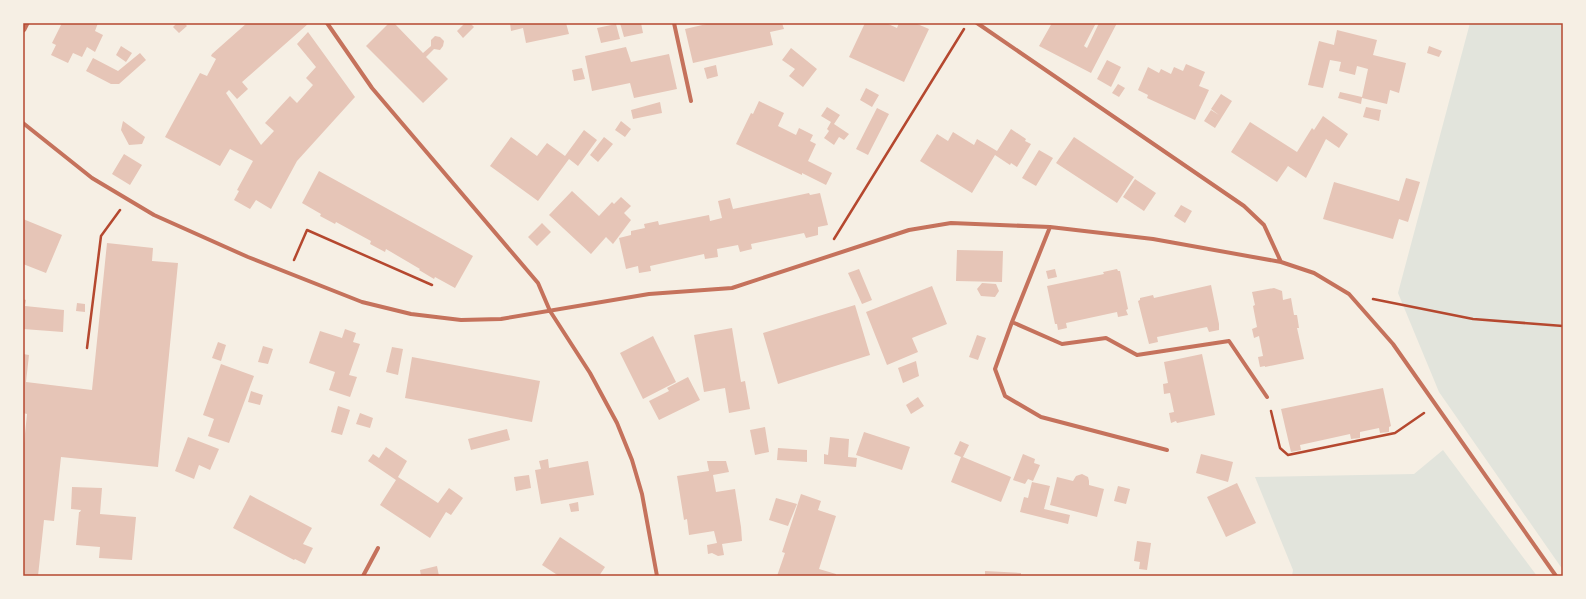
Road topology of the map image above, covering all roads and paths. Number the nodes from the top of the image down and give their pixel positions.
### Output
1 (26, 23) edge
2 (327, 23) edge
3 (674, 23) edge
4 (967, 23) edge
5 (977, 23) edge
6 (23, 29) edge
7 (691, 101) dead end
8 (23, 123) edge
9 (127, 200) junction
10 (1050, 227) junction
11 (821, 260) junction
12 (1281, 262) junction
13 (288, 273) junction
14 (432, 285) dead end
15 (1349, 294) junction
16 (550, 311) junction
17 (1012, 322) junction
18 (1563, 326) edge
19 (87, 348) dead end
20 (1267, 397) joint
21 (1435, 404) junction
22 (1167, 450) dead end
23 (378, 548) dead end
24 (363, 576) edge
25 (657, 576) edge
26 (1556, 576) edge

1 - 6 street
2 - 16 street
3 - 7 street
4 - 11 path
5 - 12 street
8 - 9 street
9 - 13 street
9 - 19 path
10 - 11 street
10 - 12 street
10 - 17 street
11 - 16 street
12 - 15 street
13 - 14 path
13 - 16 street
15 - 18 path
15 - 21 street
16 - 25 street
17 - 20 street
17 - 22 street
20 - 21 path
21 - 26 street
23 - 24 street

